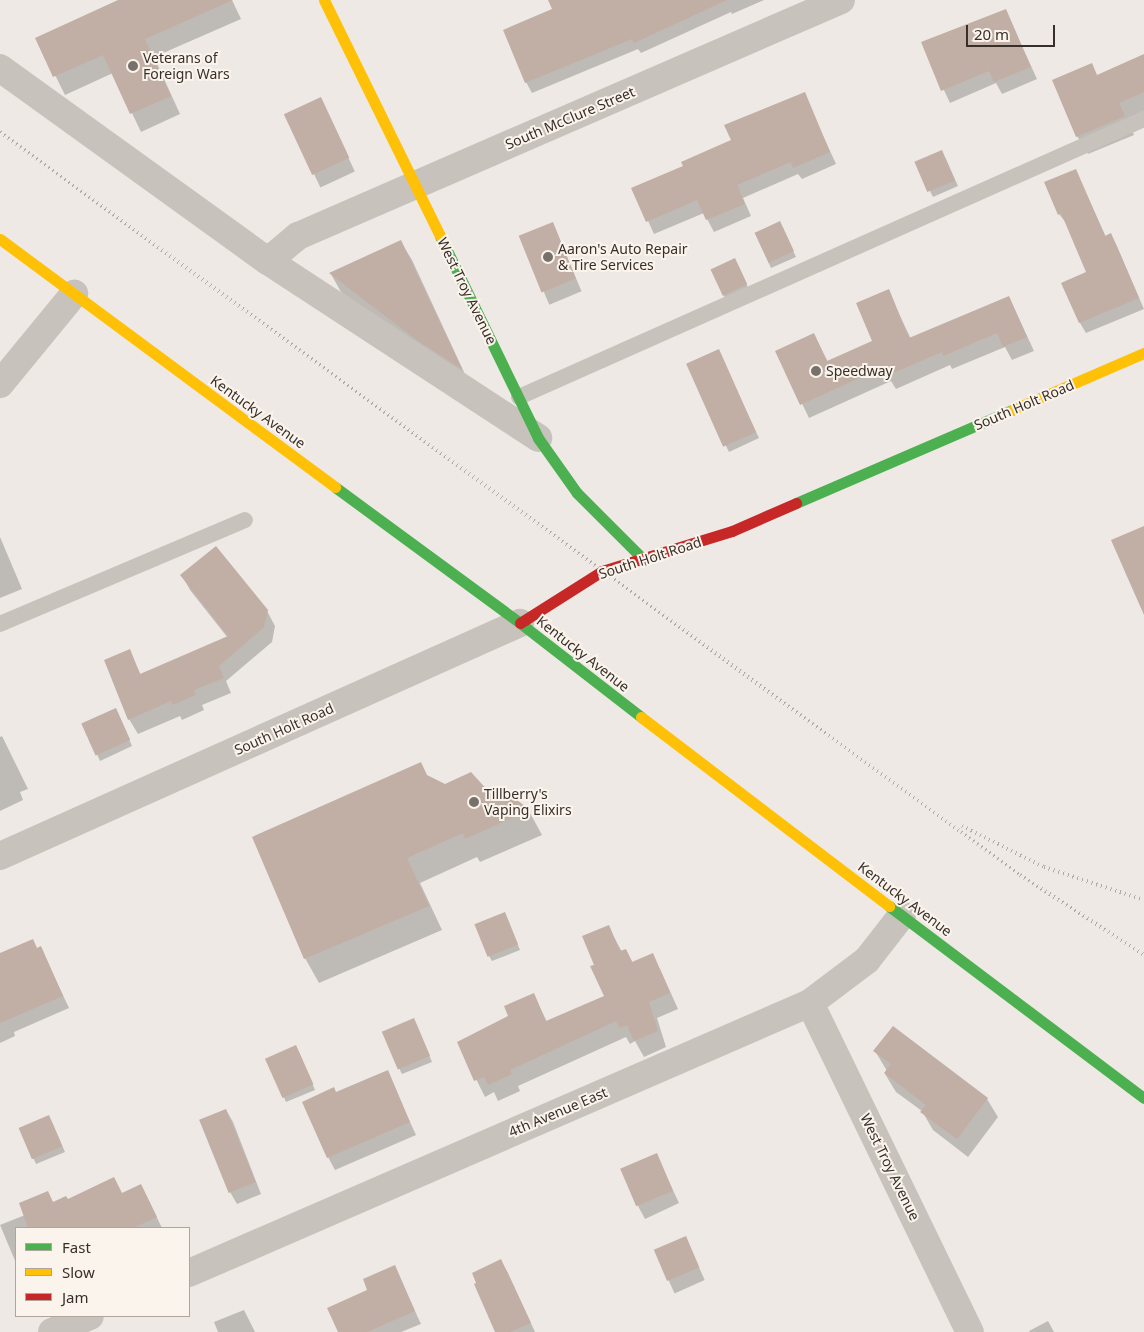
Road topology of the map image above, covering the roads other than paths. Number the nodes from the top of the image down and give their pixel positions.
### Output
1 (324, 0) edge
2 (841, 0) edge
3 (0, 68) edge
4 (1144, 120) edge
5 (415, 185) junction
6 (0, 239) edge
7 (268, 261) junction
8 (74, 294) junction
9 (1144, 353) edge
10 (0, 384) edge
11 (519, 397) junction
12 (538, 438) junction
13 (245, 520) dead end
14 (644, 560) junction
15 (520, 623) junction
16 (0, 624) edge
17 (0, 856) edge
18 (902, 915) junction
19 (810, 1003) junction
20 (1144, 1098) edge
21 (190, 1272) edge
22 (88, 1317) edge
23 (52, 1332) edge
24 (970, 1332) edge

1 - 5 main road, West Troy Avenue
2 - 5 street, South McClure Street
3 - 7 street
4 - 11 lane
5 - 7 street, South McClure Street
5 - 11 main road, West Troy Avenue
6 - 8 main road, Kentucky Avenue
7 - 12 street
8 - 10 street
8 - 15 main road, Kentucky Avenue
9 - 14 main road, South Holt Road
11 - 12 main road, West Troy Avenue
12 - 14 main road, West Troy Avenue
13 - 16 lane
14 - 15 main road, South Holt Road
15 - 17 street, South Holt Road
15 - 18 main road, Kentucky Avenue
18 - 19 street, 4th Avenue East
18 - 20 main road, Kentucky Avenue
19 - 21 street, 4th Avenue East
19 - 24 street, West Troy Avenue
22 - 23 street

